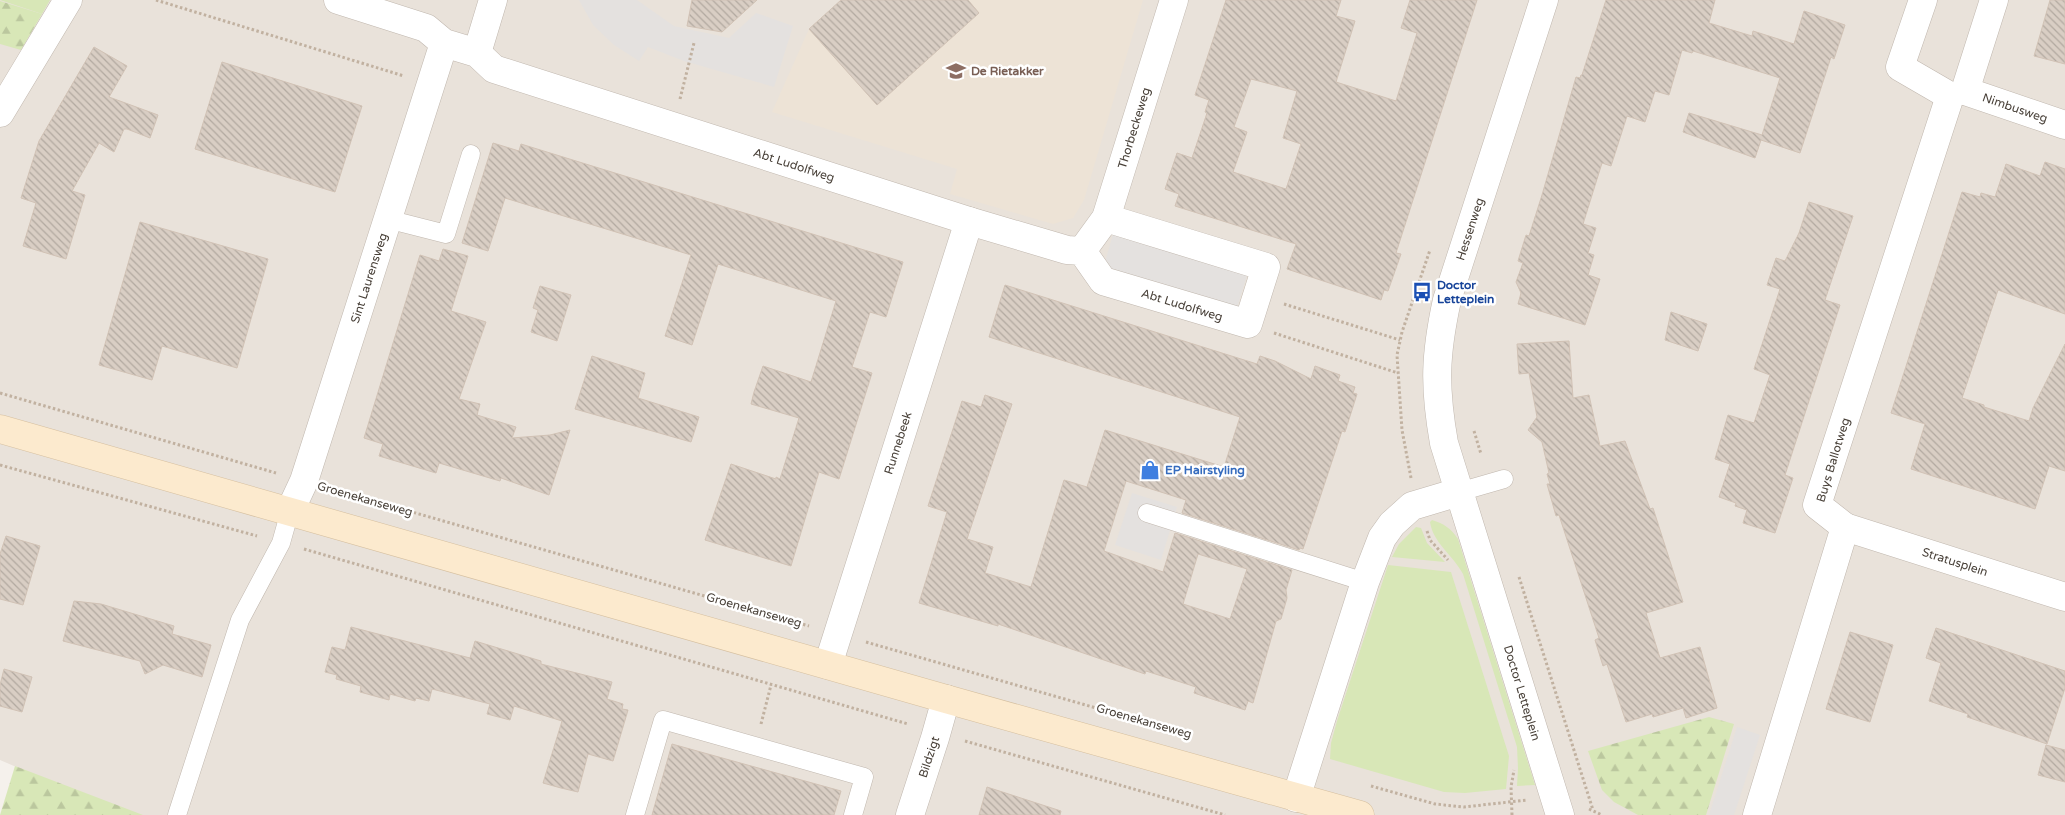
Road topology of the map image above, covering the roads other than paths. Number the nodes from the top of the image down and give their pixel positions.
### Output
1 (68, 0) edge
2 (338, 0) edge
3 (492, 0) edge
4 (1174, 0) edge
5 (1544, 0) edge
6 (1923, 0) edge
7 (1994, 0) edge
8 (444, 43) junction
9 (477, 53) junction
10 (1958, 93) junction
11 (0, 114) edge
12 (2065, 125) edge
13 (471, 154) dead end
14 (1106, 218) junction
15 (388, 219) junction
16 (969, 221) junction
17 (1082, 251) junction
18 (0, 429) edge
19 (1504, 479) dead end
20 (1459, 492) junction
21 (290, 511) junction
22 (1147, 513) dead end
23 (1845, 527) junction
24 (1365, 582) junction
25 (2065, 597) edge
26 (828, 665) junction
27 (946, 699) junction
28 (1296, 798) junction
29 (1332, 811) edge
30 (177, 815) edge
31 (635, 815) edge
32 (853, 815) edge
33 (910, 815) edge
34 (1360, 815) edge
35 (1560, 815) edge
36 (1757, 815) edge

1 - 11 street
2 - 8 street, Abt Ludolfweg
3 - 9 street
4 - 14 street, Thorbeckeweg
5 - 20 street, Hessenweg
6 - 10 street
7 - 10 street, Buys Ballotweg
8 - 9 street, Abt Ludolfweg
8 - 15 street, Sint Laurensweg
9 - 16 street, Abt Ludolfweg
10 - 12 street, Nimbusweg
10 - 23 street, Buys Ballotweg
13 - 15 lane
14 - 17 street, Thorbeckeweg
14 - 17 street, Abt Ludolfweg
15 - 21 street, Sint Laurensweg
16 - 17 street, Abt Ludolfweg
16 - 26 street, Runnebeek
18 - 21 main road
19 - 20 lane
20 - 24 street
20 - 35 street, Doctor Letteplein
21 - 26 main road
21 - 30 lane
22 - 24 lane
23 - 25 street, Stratusplein
23 - 36 street
24 - 28 street
26 - 27 main road
27 - 28 main road
27 - 33 street, Bildzigt
28 - 29 main road
29 - 34 main road
31 - 32 lane

